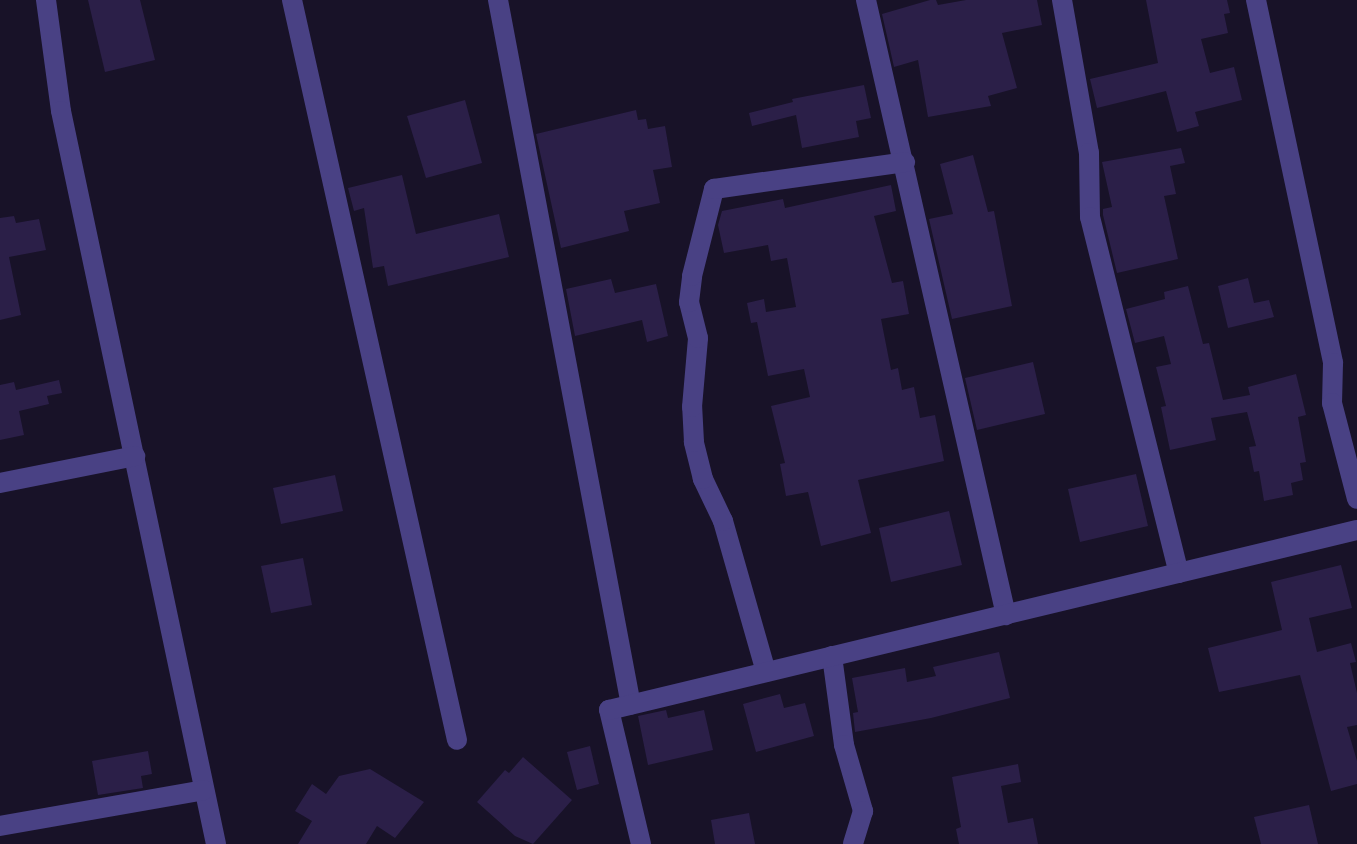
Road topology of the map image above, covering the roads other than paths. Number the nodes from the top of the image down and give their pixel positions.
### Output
1 (46, 0) edge
2 (292, 0) edge
3 (498, 0) edge
4 (866, 0) edge
5 (1062, 0) edge
6 (1256, 0) edge
7 (905, 162) junction
8 (135, 456) junction
9 (0, 483) edge
10 (1357, 499) edge
11 (1357, 530) edge
12 (1179, 573) junction
13 (1006, 615) junction
14 (832, 656) junction
15 (766, 672) junction
16 (631, 705) junction
17 (457, 740) dead end
18 (204, 790) junction
19 (0, 826) edge
20 (216, 844) edge
21 (641, 844) edge
22 (853, 844) edge

1 - 8 street
2 - 17 street
3 - 16 street
4 - 7 street
5 - 12 street
6 - 10 street
7 - 13 street
7 - 15 street
8 - 9 street
8 - 18 street
11 - 12 street
12 - 13 street
13 - 14 street
14 - 15 street
14 - 22 street
15 - 16 street
16 - 21 street
18 - 19 street
18 - 20 street

